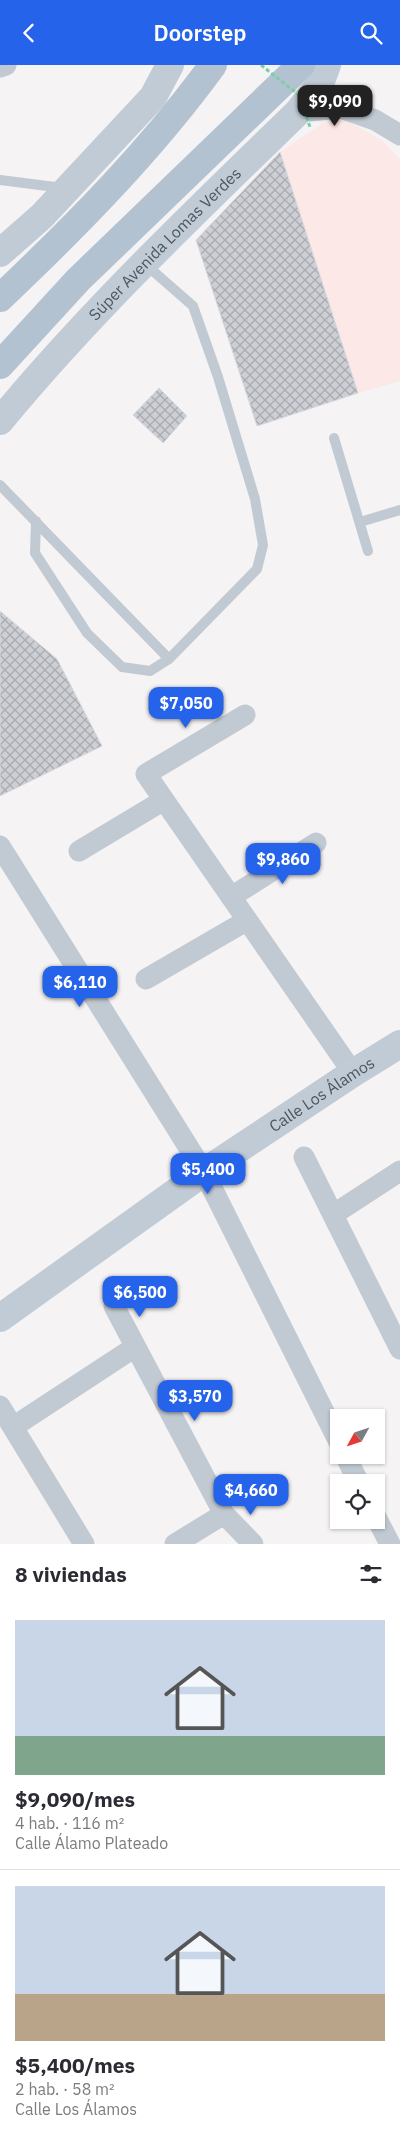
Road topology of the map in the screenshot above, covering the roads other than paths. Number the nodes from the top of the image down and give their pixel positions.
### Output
1 (6, 65) edge
2 (170, 65) edge
3 (190, 65) edge
4 (213, 65) edge
5 (301, 65) edge
6 (327, 65) edge
7 (0, 67) edge
8 (186, 103) junction
9 (304, 119) junction
10 (400, 135) edge
11 (0, 180) edge
12 (67, 189) junction
13 (0, 253) edge
14 (144, 263) junction
15 (0, 298) edge
16 (0, 365) edge
17 (0, 421) edge
18 (334, 438) dead end
19 (0, 485) edge
20 (400, 510) edge
21 (36, 521) junction
22 (360, 522) junction
23 (368, 551) dead end
24 (169, 659) junction
25 (245, 715) dead end
26 (164, 800) junction
27 (316, 843) dead end
28 (0, 846) edge
29 (79, 851) dead end
30 (230, 897) junction
31 (246, 921) junction
32 (146, 979) dead end
33 (399, 1048) edge
34 (353, 1073) junction
35 (304, 1157) dead end
36 (400, 1171) edge
37 (204, 1172) junction
38 (334, 1214) junction
39 (114, 1306) dead end
40 (0, 1318) edge
41 (135, 1347) junction
42 (400, 1349) edge
43 (0, 1406) edge
44 (330, 1424) edge
45 (13, 1427) junction
46 (224, 1514) junction
47 (382, 1529) edge
48 (84, 1544) edge
49 (175, 1544) edge
50 (252, 1544) edge
51 (390, 1544) edge

1 - 7 street
2 - 12 main road
3 - 8 main road
4 - 8 main road
5 - 16 main road, Súper Avenida Lomas Verdes
6 - 9 main road, Súper Avenida Lomas Verdes
8 - 15 main road
9 - 10 street
9 - 14 main road, Súper Avenida Lomas Verdes
11 - 12 lane
12 - 13 main road
14 - 17 main road, Súper Avenida Lomas Verdes
14 - 24 lane
18 - 22 lane
19 - 21 lane
20 - 22 lane
21 - 24 lane
21 - 24 lane
22 - 23 lane
25 - 26 street
26 - 29 street
26 - 30 street
27 - 30 street
28 - 37 street
30 - 31 street
31 - 32 street
31 - 34 street
33 - 34 main road, Calle Los Álamos
34 - 37 main road, Calle Los Álamos
35 - 38 street
36 - 38 street
37 - 40 main road, Calle Los Álamos
37 - 44 street
38 - 42 street
39 - 41 street
41 - 45 street
41 - 46 street
43 - 45 street
45 - 48 street
46 - 49 street
46 - 50 street
47 - 51 street

